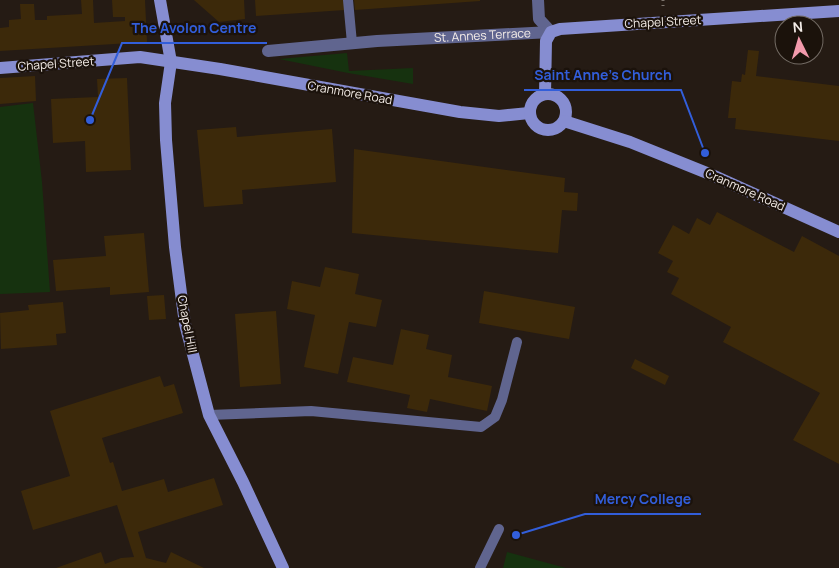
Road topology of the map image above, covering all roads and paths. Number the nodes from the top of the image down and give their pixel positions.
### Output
1 (160, 0) edge
2 (348, 0) edge
3 (538, 0) edge
4 (839, 11) edge
5 (551, 32) junction
6 (352, 43) junction
7 (268, 51) dead end
8 (171, 62) junction
9 (0, 68) edge
10 (545, 94) junction
11 (529, 113) junction
12 (564, 120) junction
13 (839, 232) edge
14 (517, 342) dead end
15 (209, 416) junction
16 (499, 529) dead end
17 (283, 568) edge
18 (480, 568) edge

1 - 8 street, Chapel Hill
2 - 6 lane
3 - 5 street, St. Annes Terrace
4 - 5 street, Chapel Street
5 - 6 street, St. Annes Terrace
5 - 10 street
6 - 7 street, St. Annes Terrace
8 - 9 street, Chapel Street
8 - 11 street, Cranmore Road
8 - 15 street, Chapel Hill
10 - 11 street
10 - 12 street
11 - 12 street
12 - 13 street, Cranmore Road
14 - 15 lane
15 - 17 street, Chapel Hill
16 - 18 lane

